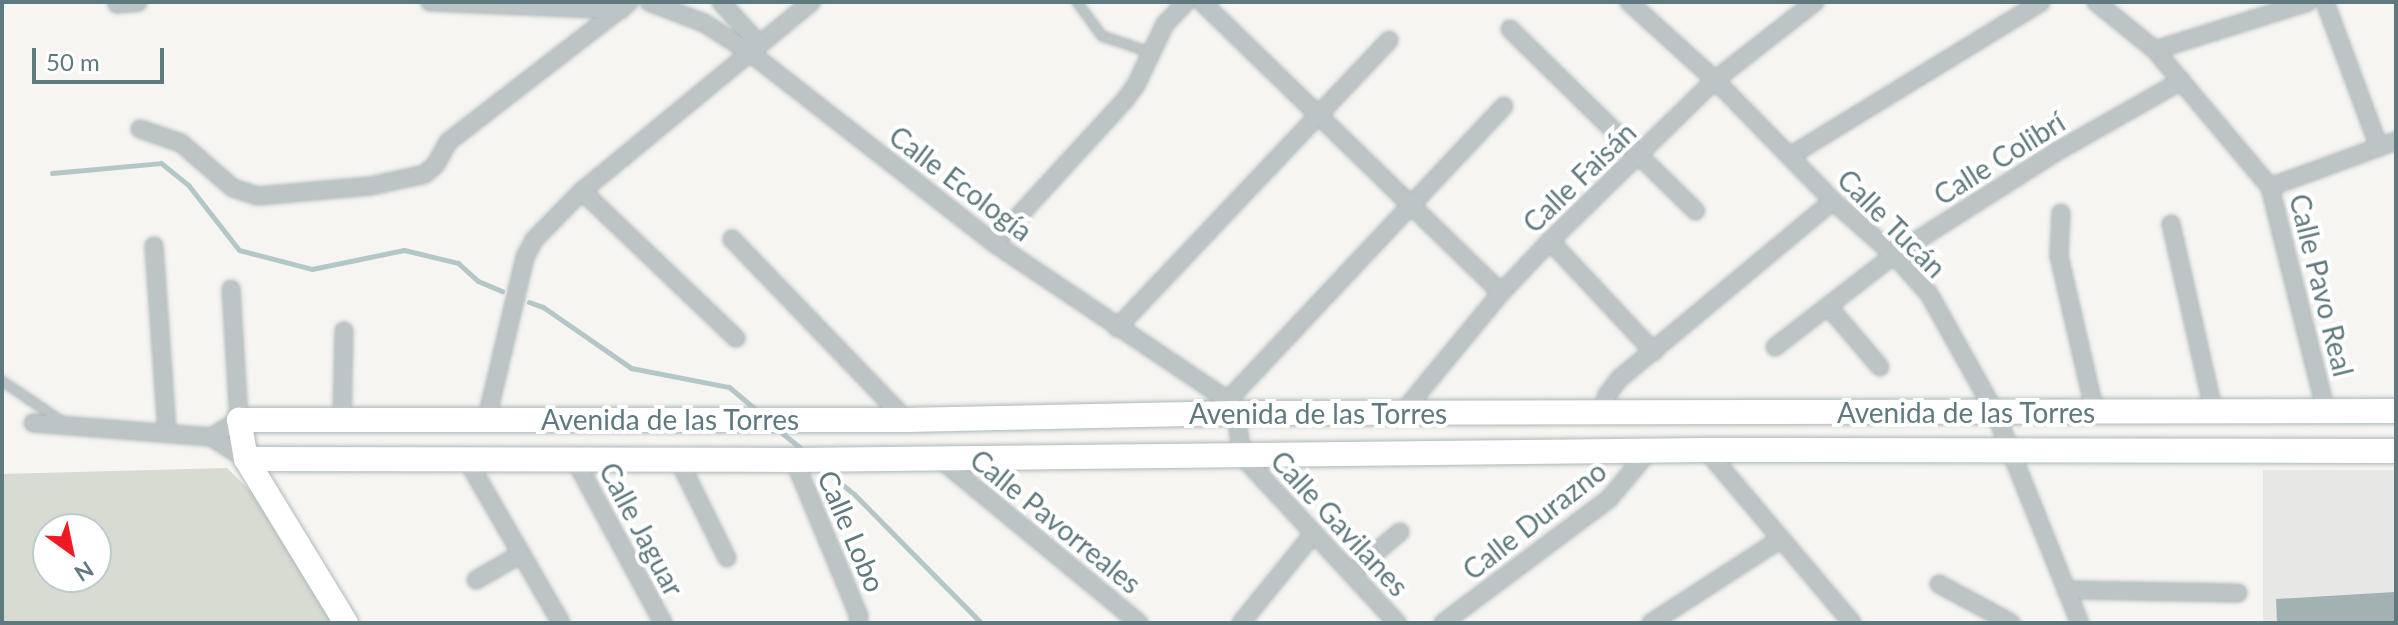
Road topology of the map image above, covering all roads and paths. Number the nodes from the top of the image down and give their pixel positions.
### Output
1 (138, 2) edge
2 (430, 2) edge
3 (649, 2) edge
4 (721, 2) edge
5 (811, 2) edge
6 (1077, 2) edge
7 (1166, 2) edge
8 (1186, 2) edge
9 (1202, 2) edge
10 (1629, 2) edge
11 (1815, 2) edge
12 (2041, 2) edge
13 (2096, 2) edge
14 (2308, 2) edge
15 (2325, 2) edge
16 (117, 4) dead end
17 (625, 6) edge
18 (1165, 24) junction
19 (1510, 29) dead end
20 (1389, 40) dead end
21 (754, 48) junction
22 (2155, 50) junction
23 (1153, 53) junction
24 (1715, 80) junction
25 (2181, 81) junction
26 (1504, 106) dead end
27 (1320, 114) junction
28 (140, 129) dead end
29 (2396, 141) edge
30 (2379, 147) junction
31 (1640, 155) junction
32 (1790, 156) junction
33 (2270, 187) junction
34 (582, 191) junction
35 (1833, 201) junction
36 (1410, 202) junction
37 (1696, 211) dead end
38 (2061, 213) dead end
39 (2171, 224) dead end
40 (732, 239) dead end
41 (1550, 241) junction
42 (994, 243) junction
43 (154, 246) dead end
44 (1894, 255) junction
45 (231, 289) dead end
46 (1501, 293) junction
47 (1828, 306) junction
48 (1117, 328) junction
49 (344, 331) dead end
50 (736, 338) dead end
51 (1775, 347) dead end
52 (1654, 352) junction
53 (1880, 367) dead end
54 (2, 381) edge
55 (1232, 406) junction
56 (2326, 411) junction
57 (2396, 411) edge
58 (1602, 412) junction
59 (1995, 412) junction
60 (2095, 412) junction
61 (1402, 413) junction
62 (2214, 413) junction
63 (342, 418) junction
64 (487, 418) junction
65 (239, 420) junction
66 (906, 420) junction
67 (33, 423) dead end
68 (64, 424) junction
69 (167, 434) junction
70 (211, 437) junction
71 (1706, 450) junction
72 (1649, 451) junction
73 (2396, 451) edge
74 (2008, 452) junction
75 (1242, 456) junction
76 (246, 459) junction
77 (940, 459) junction
78 (467, 460) junction
79 (575, 460) junction
80 (794, 460) junction
81 (679, 461) junction
82 (1400, 532) dead end
83 (1314, 533) junction
84 (1781, 539) junction
85 (521, 554) junction
86 (727, 558) dead end
87 (1351, 573) junction
88 (476, 580) dead end
89 (1939, 584) dead end
90 (2066, 590) junction
91 (2238, 593) dead end
92 (1395, 622) edge
93 (346, 623) edge
94 (561, 623) edge
95 (663, 623) edge
96 (858, 623) edge
97 (1139, 623) edge
98 (1241, 623) edge
99 (1443, 623) edge
100 (1651, 623) edge
101 (1852, 623) edge
102 (2011, 623) edge
103 (2080, 623) edge

1 - 16 street
2 - 17 street
3 - 21 street, Calle Ecología
4 - 21 street
5 - 21 street
6 - 23 lane
7 - 18 street
8 - 18 street
9 - 27 street
10 - 24 street, Calle Tucán
11 - 24 street, Calle Faisán
12 - 32 street
13 - 22 street, Calle Pavo Real
14 - 22 street
15 - 30 street
17 - 28 street
18 - 23 street
19 - 31 street
20 - 27 street
21 - 34 street
21 - 42 street, Calle Ecología
22 - 25 street, Calle Pavo Real
23 - 42 street
24 - 31 street, Calle Faisán
24 - 32 street, Calle Tucán
25 - 33 street, Calle Pavo Real
25 - 44 street, Calle Colibrí
26 - 36 street
27 - 36 street
27 - 48 street
29 - 30 street
30 - 33 street
31 - 37 street
31 - 41 street, Calle Faisán
32 - 35 street, Calle Tucán
33 - 56 street, Calle Pavo Real
34 - 50 street
34 - 64 street
35 - 44 street, Calle Tucán
35 - 52 street
36 - 46 street
36 - 55 street
38 - 60 street
39 - 62 street
40 - 66 street
41 - 46 street, Calle Faisán
41 - 52 street
42 - 48 street, Calle Ecología
43 - 69 street
44 - 47 street, Calle Colibrí
44 - 59 street, Calle Tucán
45 - 65 street
46 - 61 street, Calle Faisán
47 - 51 street, Calle Colibrí
47 - 53 street
48 - 55 street, Calle Ecología
49 - 63 street
52 - 58 street
54 - 68 lane
55 - 61 main road, Avenida de las Torres
55 - 66 main road, Avenida de las Torres
55 - 75 street, Calle Gavilanes
56 - 57 main road, Avenida de las Torres
56 - 62 main road, Avenida de las Torres
58 - 59 main road, Avenida de las Torres
58 - 61 main road, Avenida de las Torres
59 - 60 main road, Avenida de las Torres
59 - 74 street, Calle Tucán
60 - 62 main road, Avenida de las Torres
63 - 64 main road, Avenida de las Torres
63 - 65 main road, Avenida de las Torres
64 - 66 main road, Avenida de las Torres
65 - 70 street
65 - 76 main road
67 - 68 street
68 - 69 street
69 - 70 street
70 - 76 street
71 - 72 main road, Avenida de las Torres
71 - 74 main road, Avenida de las Torres
71 - 84 street
72 - 75 main road, Avenida de las Torres
72 - 99 street, Calle Durazno
73 - 74 main road, Avenida de las Torres
74 - 90 street, Calle Tucán
75 - 77 main road, Avenida de las Torres
75 - 83 street, Calle Gavilanes
76 - 78 main road, Avenida de las Torres
76 - 93 main road
77 - 80 main road, Avenida de las Torres
77 - 97 street, Calle Pavorreales
78 - 79 main road, Avenida de las Torres
78 - 85 street
79 - 81 main road, Avenida de las Torres
79 - 95 street, Calle Jaguar
80 - 81 main road, Avenida de las Torres
80 - 96 street, Calle Lobo
81 - 86 street
82 - 87 street
83 - 87 street, Calle Gavilanes
83 - 98 street
84 - 100 street
84 - 101 street
85 - 88 street
85 - 94 street
87 - 92 street, Calle Gavilanes
89 - 102 street
90 - 91 street
90 - 103 street, Calle Tucán

